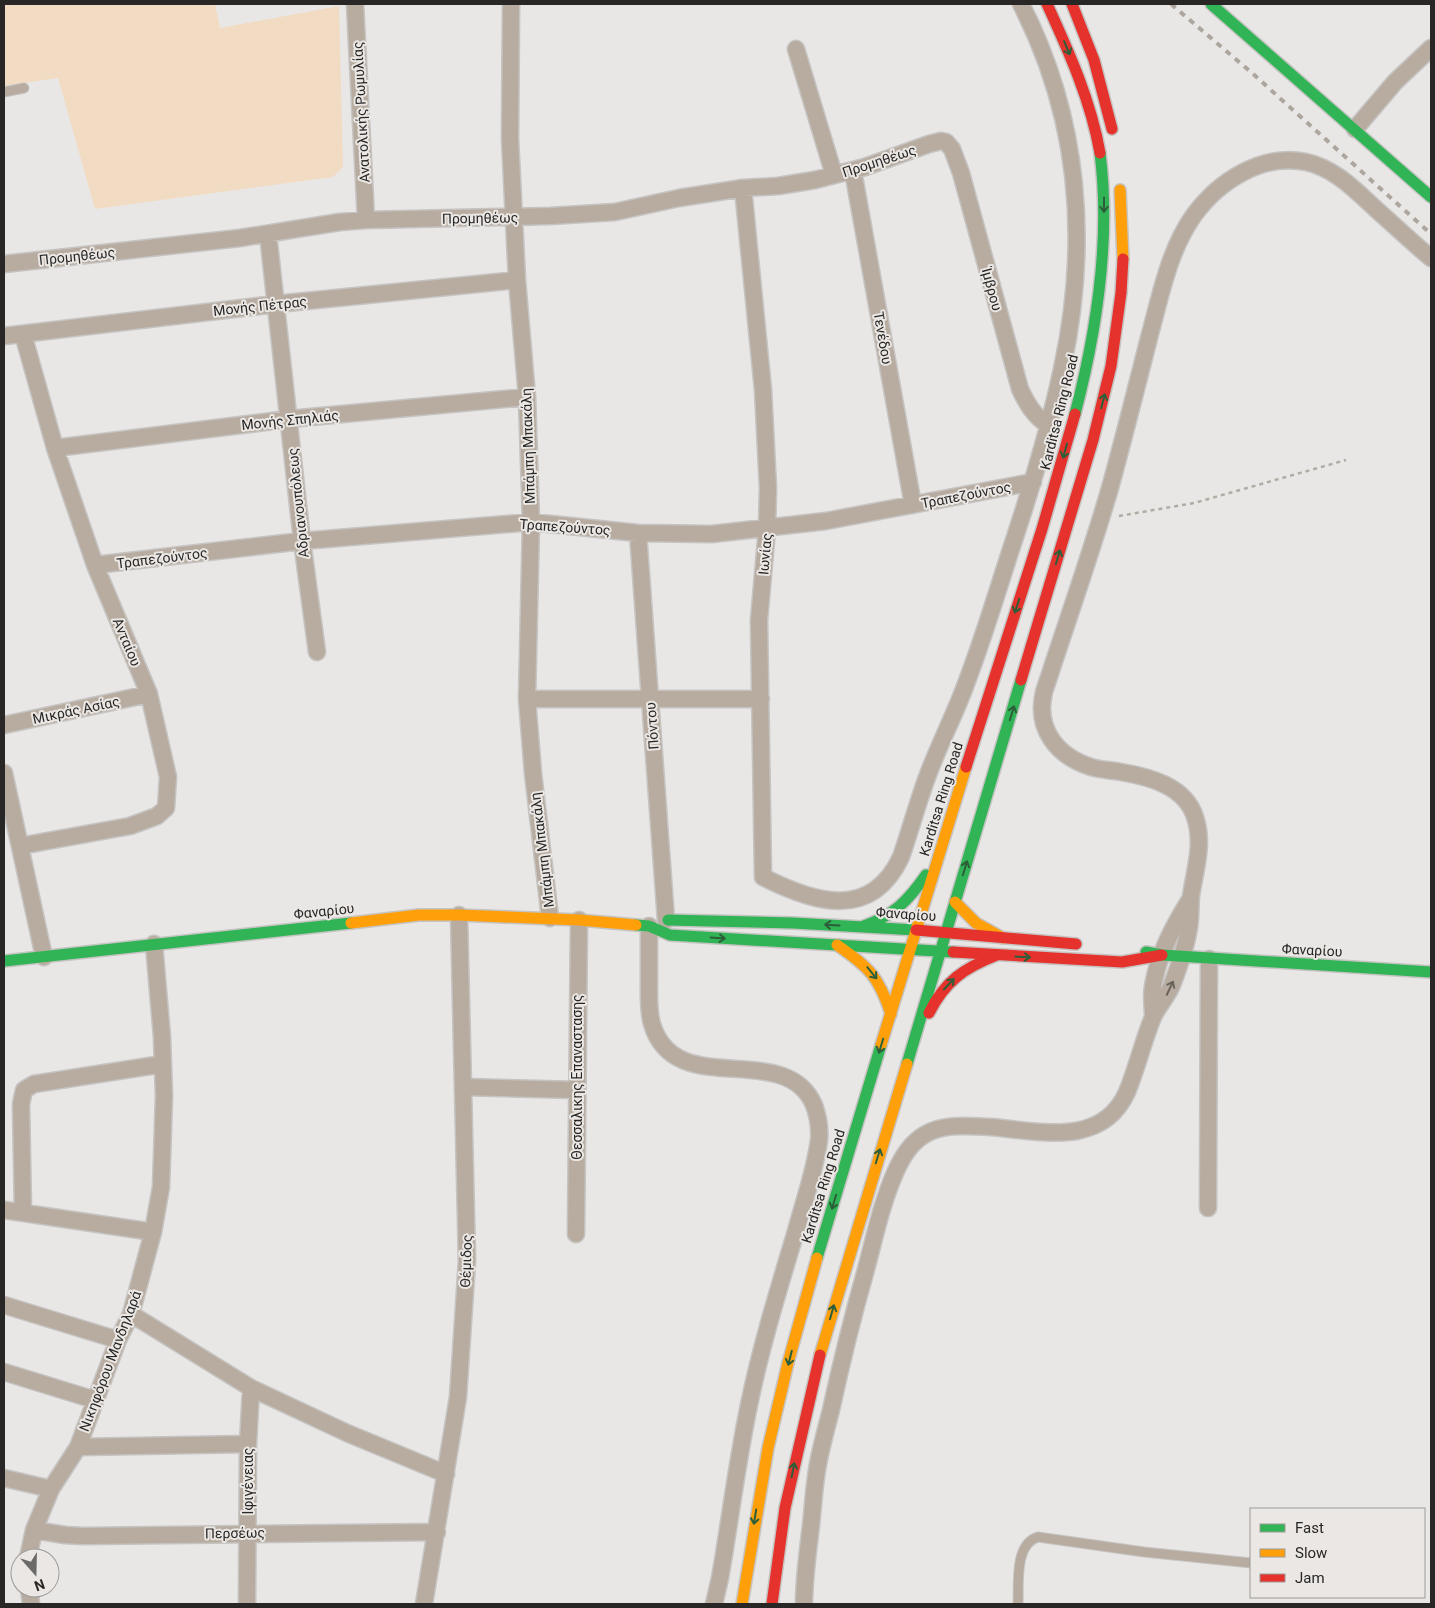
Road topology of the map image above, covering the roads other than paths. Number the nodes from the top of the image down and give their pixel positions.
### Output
1 (355, 4) edge
2 (511, 4) edge
3 (1021, 4) edge
4 (1047, 4) edge
5 (1072, 4) edge
6 (1211, 4) edge
7 (1431, 48) edge
8 (796, 49) dead end
9 (24, 88) dead end
10 (4, 92) edge
11 (1355, 129) junction
12 (1114, 143) dead end
13 (948, 144) joint
14 (853, 171) junction
15 (834, 175) junction
16 (1120, 179) dead end
17 (744, 188) junction
18 (1431, 197) edge
19 (513, 217) junction
20 (366, 220) junction
21 (268, 234) junction
22 (1431, 258) edge
23 (4, 264) edge
24 (517, 280) junction
25 (276, 304) junction
26 (23, 334) junction
27 (4, 336) edge
28 (527, 397) junction
29 (289, 419) junction
30 (1048, 425) junction
31 (55, 448) junction
32 (1033, 482) junction
33 (913, 505) junction
34 (531, 522) junction
35 (767, 529) junction
36 (638, 533) junction
37 (302, 541) junction
38 (95, 565) junction
39 (316, 652) dead end
40 (149, 694) junction
41 (527, 699) junction
42 (650, 699) junction
43 (761, 699) junction
44 (4, 725) edge
45 (4, 773) edge
46 (20, 846) junction
47 (937, 861) junction
48 (1191, 897) junction
49 (955, 902) junction
50 (459, 915) junction
51 (550, 918) junction
52 (579, 920) junction
53 (666, 920) junction
54 (649, 926) junction
55 (864, 926) junction
56 (916, 930) junction
57 (946, 932) junction
58 (1003, 938) junction
59 (154, 944) junction
60 (837, 945) junction
61 (1087, 945) dead end
62 (910, 949) junction
63 (1134, 950) dead end
64 (940, 952) junction
65 (997, 955) junction
66 (1162, 955) junction
67 (44, 956) junction
68 (1181, 956) junction
69 (1209, 958) junction
70 (4, 961) edge
71 (1431, 972) edge
72 (891, 1014) junction
73 (1154, 1016) junction
74 (913, 1039) junction
75 (163, 1064) junction
76 (464, 1087) junction
77 (577, 1090) junction
78 (1208, 1208) dead end
79 (4, 1210) edge
80 (23, 1213) junction
81 (153, 1232) junction
82 (576, 1234) dead end
83 (4, 1305) edge
84 (131, 1314) junction
85 (118, 1340) junction
86 (4, 1372) edge
87 (251, 1388) junction
88 (95, 1400) junction
89 (248, 1444) junction
90 (78, 1447) junction
91 (446, 1474) junction
92 (4, 1478) edge
93 (51, 1489) junction
94 (34, 1530) junction
95 (436, 1532) junction
96 (248, 1533) junction
97 (30, 1548) edge
98 (1250, 1563) edge
99 (247, 1604) edge
100 (424, 1604) edge
101 (714, 1604) edge
102 (742, 1604) edge
103 (772, 1604) edge
104 (804, 1604) edge
105 (1018, 1604) edge

1 - 20 street, Ανατολικής Ρωμυλίας
2 - 19 street, Μπάμπη Μπακάλη
3 - 30 street
4 -> 47 main road, Karditsa Ring Road
5 - 12 main road
6 - 11 main road
7 - 11 street
8 - 15 street
9 - 10 lane
11 - 18 main road
13 - 14 street, Προμηθέως
13 - 30 street, Ίμβρου
14 - 15 street, Προμηθέως
14 - 33 street, Τενέδου
15 - 17 street, Προμηθέως
49 -> 16 main road
17 - 19 street, Προμηθέως
17 - 35 street, Ιωνίας
19 - 20 street, Προμηθέως
19 - 24 street, Μπάμπη Μπακάλη
20 - 21 street, Προμηθέως
21 - 23 street, Προμηθέως
21 - 25 street, Αδριανουπόλεως
22 - 48 street
24 - 25 street, Μονής Πέτρας
24 - 28 street, Μπάμπη Μπακάλη
25 - 26 street, Μονής Πέτρας
25 - 29 street, Αδριανουπόλεως
26 - 27 street, Μονής Πέτρας
26 - 31 street, Ανταίου
28 - 29 street, Μονής Σπηλιάς
28 - 34 street, Μπάμπη Μπακάλη
29 - 31 street, Μονής Σπηλιάς
29 - 37 street, Αδριανουπόλεως
30 - 32 street
31 - 38 street, Ανταίου
32 - 33 street, Τραπεζούντος
32 - 43 street, Ιωνίας
33 - 35 street, Τραπεζούντος
34 - 36 street, Τραπεζούντος
34 - 37 street, Τραπεζούντος
34 - 41 street, Μπάμπη Μπακάλη
35 - 36 street, Τραπεζούντος
35 - 43 street, Ιωνίας
36 - 42 street, Πόντου
37 - 38 street, Τραπεζούντος
37 - 39 street, Αδριανουπόλεως
38 - 40 street, Ανταίου
40 - 44 street, Μικράς Ασίας
40 - 46 street, Ανταίου
41 - 42 street
41 - 51 street, Μπάμπη Μπακάλη
42 - 43 street
42 - 53 street, Πόντου
45 - 46 street
46 - 67 street
47 - 55 main road
47 - 56 main road, Karditsa Ring Road
48 - 66 street
48 - 68 street
49 - 57 main road
49 - 58 main road
50 - 51 main road, Φαναρίου
50 - 59 main road, Φαναρίου
50 - 76 street, Θέμιδος
51 - 52 main road, Φαναρίου
52 - 54 main road, Φαναρίου
52 - 77 street, Θεσσαλικης Επαναστασης
53 - 54 main road, Φαναρίου
55 -> 53 main road, Φαναρίου
54 -> 60 main road, Φαναρίου
54 - 101 street
55 - 56 main road, Φαναρίου
56 - 57 main road, Φαναρίου
56 - 62 main road, Karditsa Ring Road
57 - 58 main road, Φαναρίου
57 - 64 main road
58 - 61 main road, Φαναρίου
59 - 67 main road, Φαναρίου
59 - 75 street, Νικηφόρου Μανδηλαρά
60 - 62 main road, Φαναρίου
60 -> 72 main road
62 - 64 main road, Φαναρίου
62 - 72 main road, Karditsa Ring Road
63 - 66 main road, Φαναρίου
64 - 65 main road, Φαναρίου
64 - 74 main road
65 -> 66 main road, Φαναρίου
74 -> 65 main road
66 - 68 main road, Φαναρίου
66 - 73 street
67 - 70 main road, Φαναρίου
68 - 69 main road, Φαναρίου
73 -> 68 street
69 - 71 main road, Φαναρίου
69 - 78 street
72 -> 102 main road, Karditsa Ring Road
73 - 104 street
103 -> 74 main road
75 - 80 street
75 - 81 street, Νικηφόρου Μανδηλαρά
76 - 77 street
76 - 91 street, Θέμιδος
77 - 82 street, Θεσσαλικης Επαναστασης
79 - 80 street
80 - 81 street
81 - 84 street, Νικηφόρου Μανδηλαρά
83 - 85 street
84 - 85 street, Νικηφόρου Μανδηλαρά
84 - 87 street
85 - 88 street, Νικηφόρου Μανδηλαρά
86 - 88 street
87 - 89 street, Ιφιγένειας
87 - 91 street
88 - 90 street, Νικηφόρου Μανδηλαρά
89 - 90 street
89 - 96 street, Ιφιγένειας
90 - 93 street, Νικηφόρου Μανδηλαρά
91 - 95 street, Θέμιδος
92 - 93 street
93 - 94 street, Νικηφόρου Μανδηλαρά
94 - 96 street, Περσέως
94 - 97 street, Νικηφόρου Μανδηλαρά
95 - 96 street, Περσέως
95 - 100 street, Θέμιδος
96 - 99 street, Ιφιγένειας
98 - 105 lane

